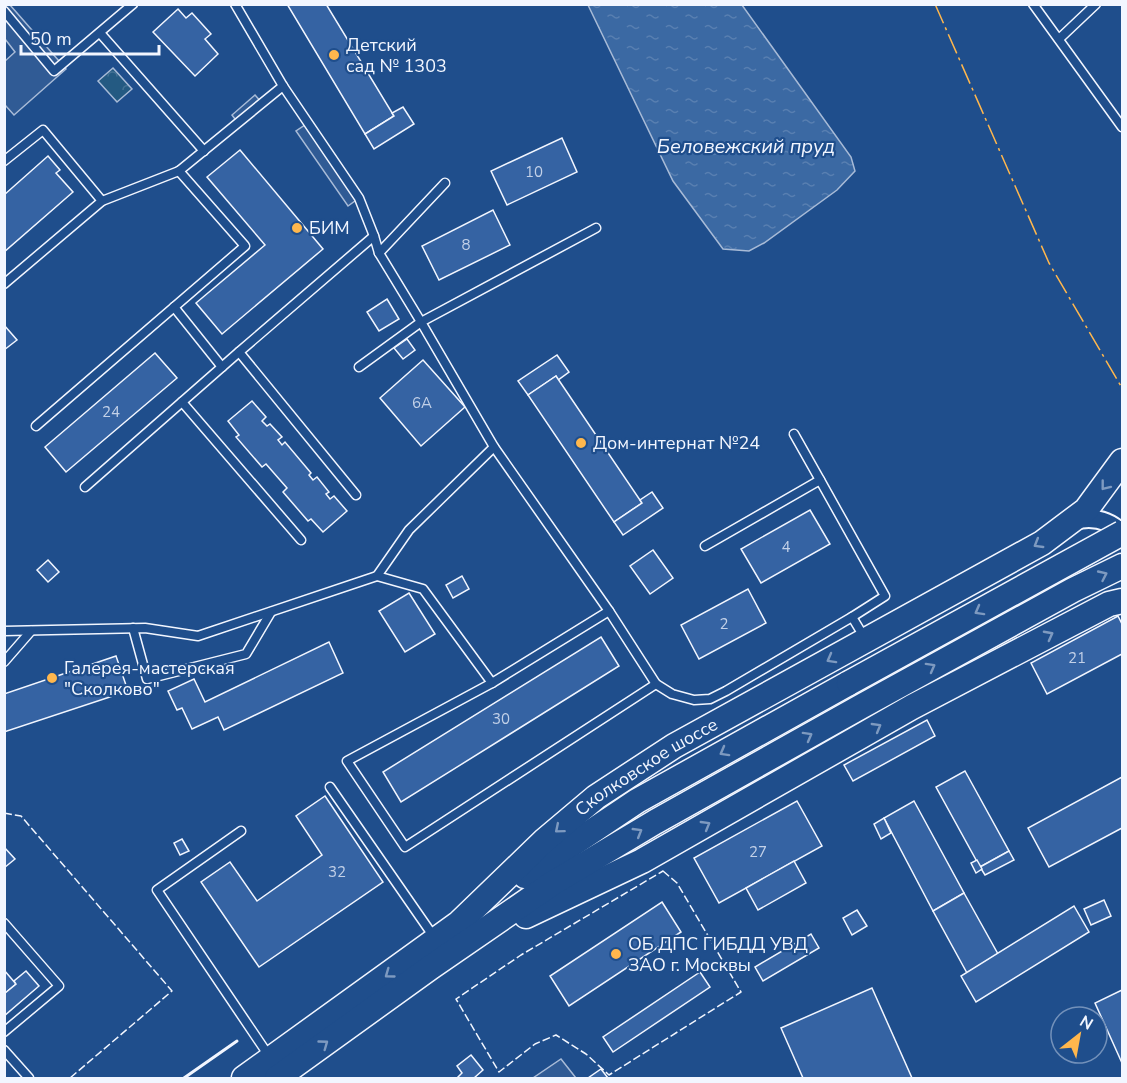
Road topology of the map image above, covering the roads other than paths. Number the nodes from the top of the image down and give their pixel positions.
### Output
1 (133, 4) edge
2 (235, 4) edge
3 (1033, 4) edge
4 (1096, 4) edge
5 (4, 11) edge
6 (100, 33) junction
7 (1059, 39) junction
8 (283, 86) junction
9 (1122, 127) edge
10 (204, 151) junction
11 (4, 161) edge
12 (179, 171) junction
13 (445, 183) dead end
14 (102, 201) junction
15 (596, 228) dead end
16 (374, 236) junction
17 (379, 253) junction
18 (4, 284) edge
19 (174, 307) junction
20 (421, 322) junction
21 (239, 352) junction
22 (222, 367) junction
23 (358, 367) dead end
24 (183, 402) junction
25 (36, 426) dead end
26 (794, 434) dead end
27 (494, 447) junction
28 (1122, 461) edge
29 (820, 480) junction
30 (85, 487) dead end
31 (356, 495) dead end
32 (1078, 517) junction
33 (1122, 533) edge
34 (301, 540) dead end
35 (705, 546) dead end
36 (1122, 566) edge
37 (376, 576) junction
38 (1118, 599) edge
39 (609, 611) junction
40 (271, 612) junction
41 (852, 617) junction
42 (133, 628) junction
43 (4, 631) edge
44 (31, 631) junction
45 (866, 640) junction
46 (4, 662) edge
47 (492, 683) junction
48 (656, 684) junction
49 (330, 788) dead end
50 (240, 831) dead end
51 (4, 923) edge
52 (459, 923) junction
53 (436, 939) junction
54 (431, 967) junction
55 (4, 1032) edge
56 (4, 1050) edge
57 (274, 1069) edge
58 (29, 1078) edge
59 (244, 1078) edge

1 - 6 lane
2 - 8 lane
3 - 7 lane
4 - 7 lane
5 - 6 lane
6 - 10 lane
7 - 9 lane
8 - 10 lane
8 - 16 lane
10 - 12 lane
11 - 14 lane
12 - 14 lane
12 - 19 lane
13 - 17 lane
14 - 18 lane
15 - 20 lane
16 - 17 lane
16 - 21 lane
17 - 20 lane
19 - 22 lane
19 - 25 lane
20 - 23 lane
20 - 27 lane
21 - 22 lane
21 - 31 lane
22 - 24 lane
24 - 30 lane
24 - 34 lane
26 - 29 lane
27 - 37 lane
27 - 39 lane
28 -> 32 main road, Сколковское шоссе
29 - 35 lane
29 - 41 lane
32 - 33 street
32 -> 45 main road, Сколковское шоссе
33 -> 52 main road, bridge
54 -> 36 main road
37 - 40 lane
37 - 47 lane
54 -> 38 main road
39 - 47 lane
39 - 48 lane
40 - 42 lane
40 - 42 lane
41 - 45 lane
41 - 48 lane
42 - 44 lane
43 - 44 lane
44 - 46 lane
45 -> 52 main road, Сколковское шоссе
47 - 48 lane
49 - 53 lane
50 - 57 lane
51 - 55 lane
52 - 53 main road, Сколковское шоссе
53 -> 57 main road, Сколковское шоссе
57 -> 54 main road, Сколковское шоссе
56 - 58 lane
57 - 59 main road, Сколковское шоссе

